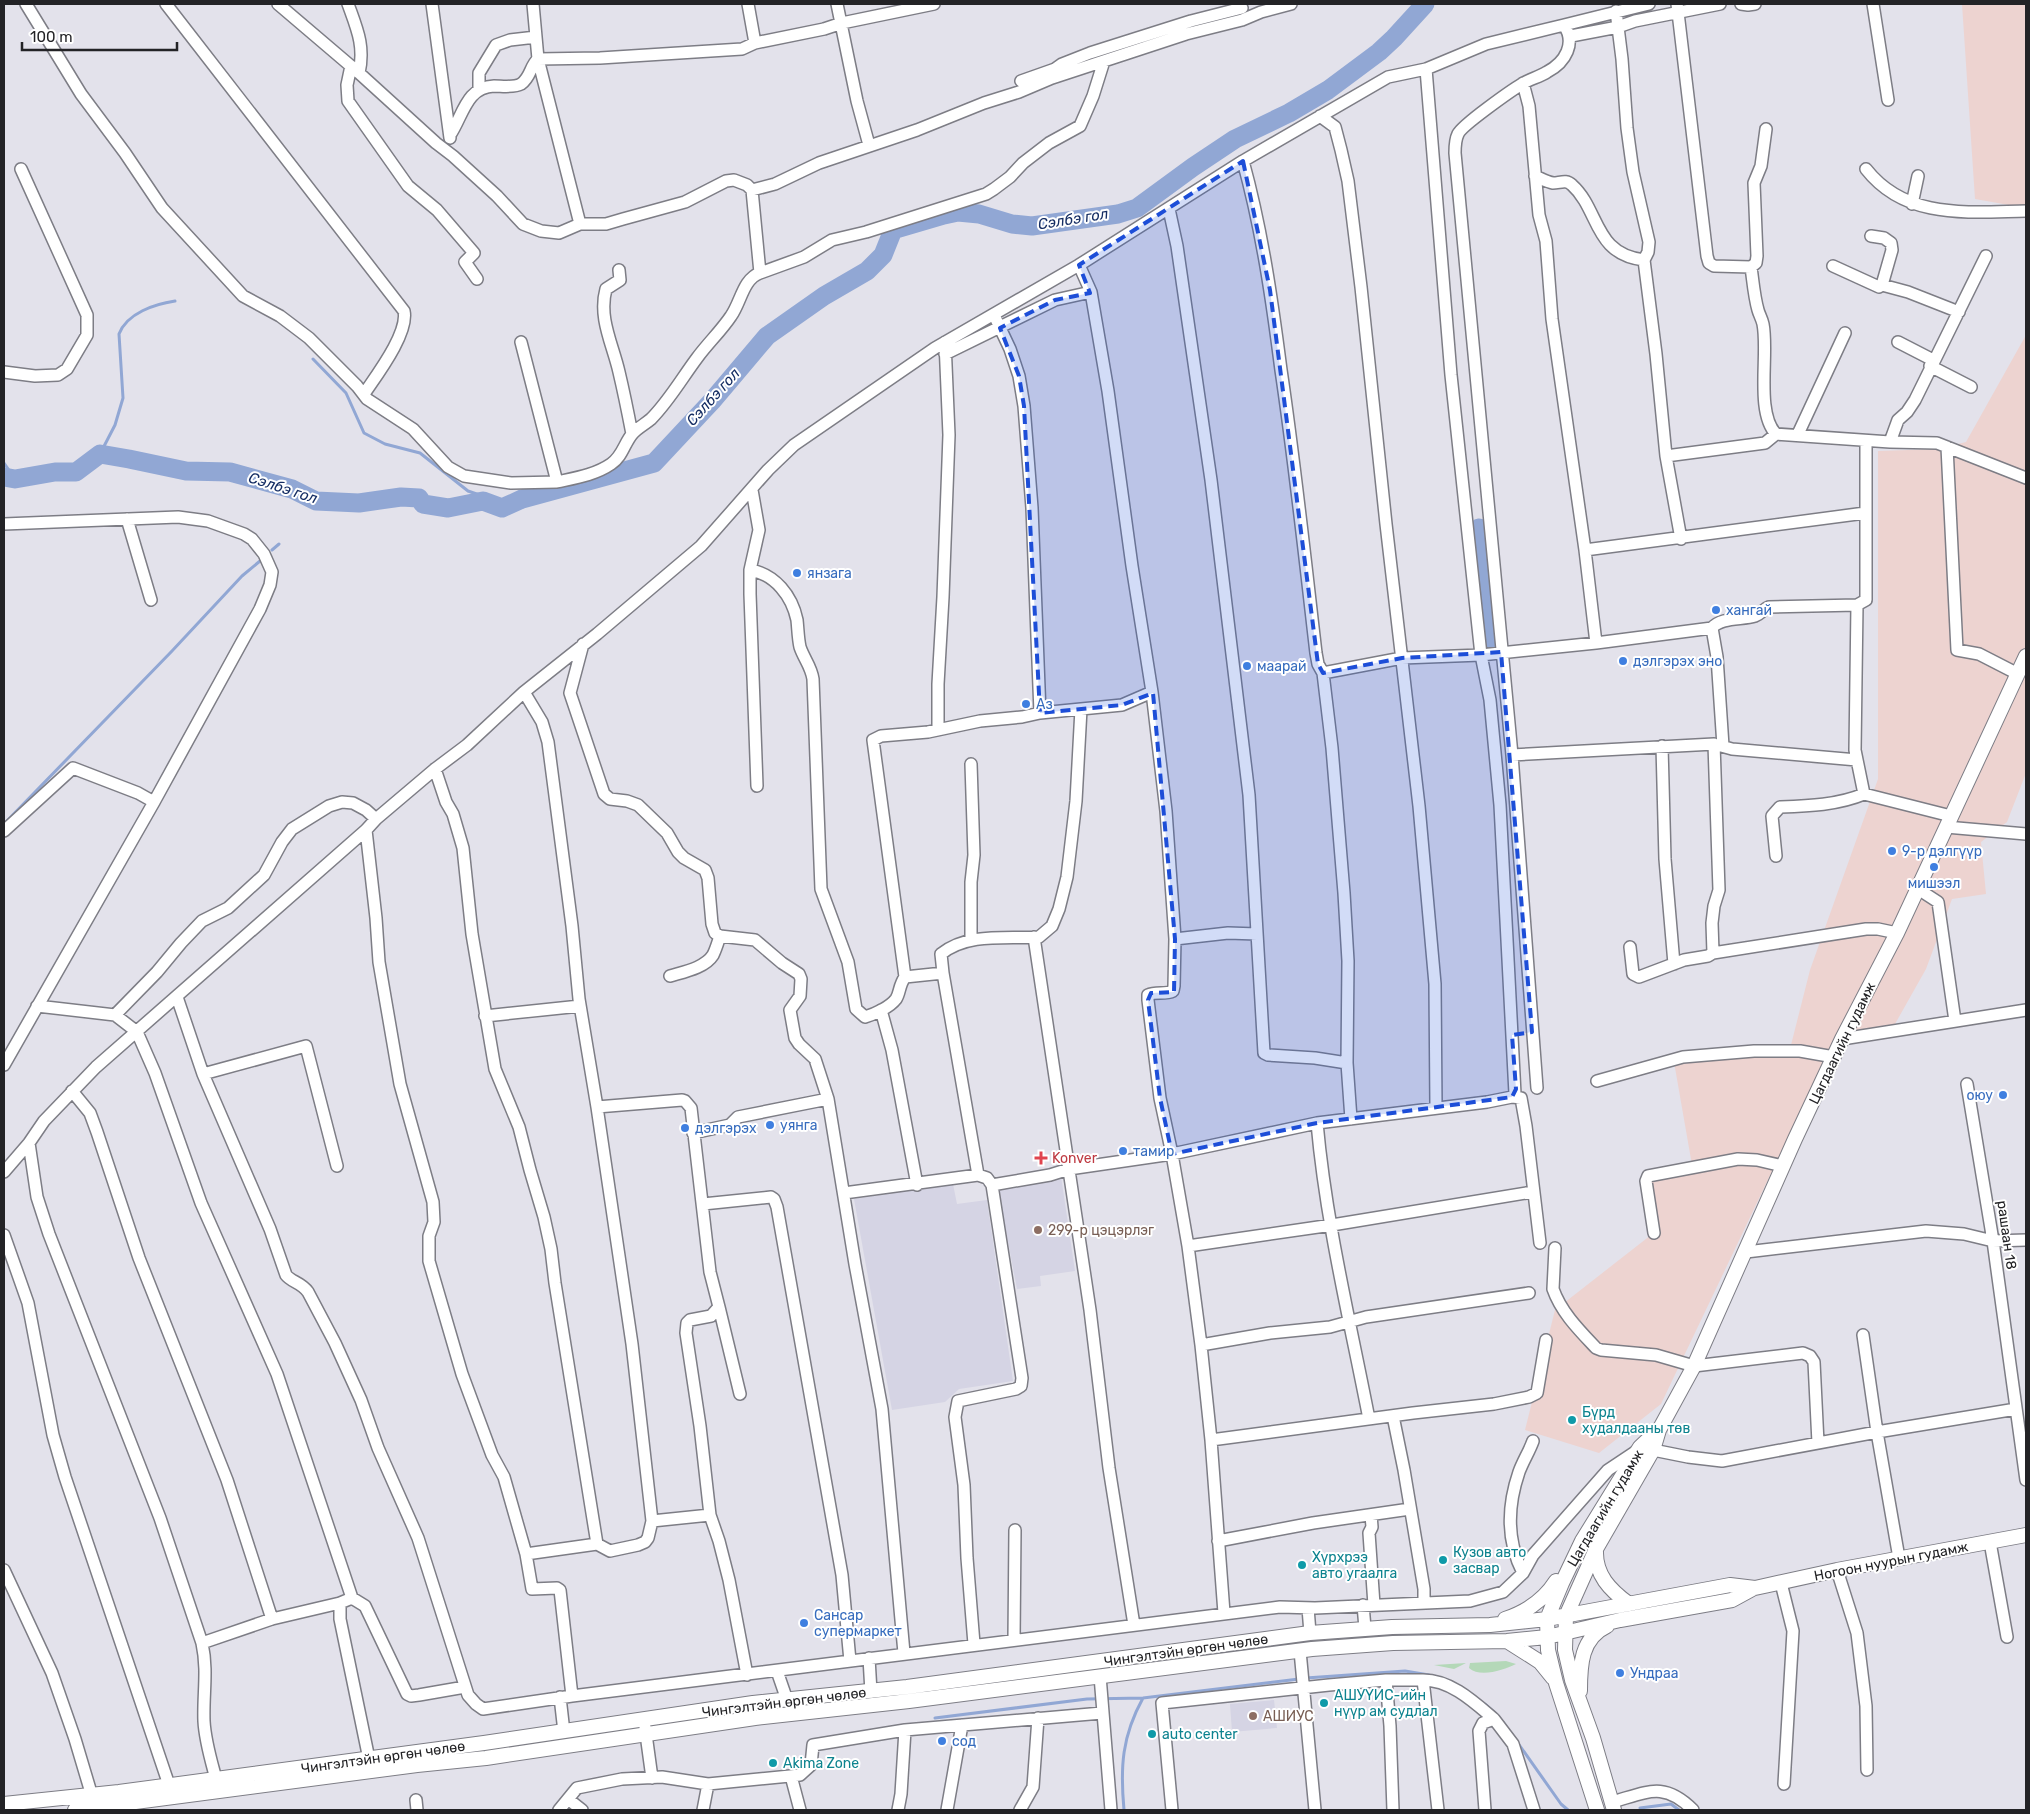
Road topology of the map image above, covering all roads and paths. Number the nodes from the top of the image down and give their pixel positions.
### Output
1 (26, 4) edge
2 (166, 4) edge
3 (278, 4) edge
4 (348, 4) edge
5 (432, 4) edge
6 (533, 4) edge
7 (748, 4) edge
8 (837, 4) edge
9 (934, 4) edge
10 (1291, 4) edge
11 (1649, 4) edge
12 (1720, 4) edge
13 (1741, 4) edge
14 (1755, 4) edge
15 (1872, 4) edge
16 (1677, 8) edge
17 (1242, 11) edge
18 (1616, 11) junction
19 (842, 23) junction
20 (1564, 25) junction
21 (1618, 27) junction
22 (1571, 36) junction
23 (536, 37) junction
24 (755, 43) junction
25 (538, 59) junction
26 (1104, 61) junction
27 (1426, 68) junction
28 (355, 69) junction
29 (1021, 81) dead end
30 (1523, 83) junction
31 (479, 88) junction
32 (1888, 100) dead end
33 (1320, 116) junction
34 (1766, 129) dead end
35 (450, 135) junction
36 (869, 145) junction
37 (453, 156) junction
38 (1243, 161) junction
39 (21, 169) dead end
40 (1866, 169) dead end
41 (1535, 176) junction
42 (1918, 176) dead end
43 (752, 190) junction
44 (1912, 204) junction
45 (1169, 208) junction
46 (2026, 211) edge
47 (580, 224) junction
48 (1871, 236) dead end
49 (1986, 256) dead end
50 (1644, 260) junction
51 (1079, 265) junction
52 (1833, 266) dead end
53 (1751, 267) junction
54 (619, 270) dead end
55 (760, 273) junction
56 (477, 279) dead end
57 (1882, 286) junction
58 (1091, 292) junction
59 (1960, 312) junction
60 (994, 315) junction
61 (1000, 328) junction
62 (1845, 333) dead end
63 (521, 342) dead end
64 (1898, 342) dead end
65 (945, 348) junction
66 (1932, 363) junction
67 (4, 372) edge
68 (1971, 387) dead end
69 (364, 394) junction
70 (632, 434) junction
71 (1776, 434) junction
72 (1798, 434) junction
73 (1866, 441) junction
74 (1890, 442) junction
75 (1947, 447) junction
76 (1666, 456) junction
77 (2026, 477) edge
78 (557, 482) junction
79 (752, 490) junction
80 (1865, 513) junction
81 (127, 519) junction
82 (4, 524) edge
83 (1680, 539) junction
84 (1585, 550) junction
85 (750, 570) junction
86 (151, 600) dead end
87 (1857, 605) junction
88 (1712, 628) junction
89 (582, 644) junction
90 (1596, 644) junction
91 (1501, 652) junction
92 (1481, 655) junction
93 (2026, 656) edge
94 (1402, 658) junction
95 (1323, 673) junction
96 (2018, 674) junction
97 (524, 692) junction
98 (1152, 692) junction
99 (1081, 710) junction
100 (1040, 712) junction
101 (938, 729) junction
102 (1718, 745) junction
103 (1662, 746) junction
104 (1512, 755) junction
105 (1857, 760) junction
106 (971, 764) dead end
107 (435, 769) junction
108 (757, 786) dead end
109 (1864, 794) junction
110 (154, 802) junction
111 (376, 819) junction
112 (1949, 821) junction
113 (366, 830) junction
114 (4, 831) edge
115 (2026, 834) edge
116 (1776, 856) dead end
117 (1918, 889) junction
118 (1896, 933) junction
119 (1257, 934) junction
120 (720, 936) junction
121 (1034, 937) junction
122 (1175, 939) junction
123 (971, 940) junction
124 (1630, 948) dead end
125 (1714, 953) junction
126 (1674, 964) junction
127 (943, 973) junction
128 (670, 976) dead end
129 (905, 977) junction
130 (177, 997) junction
131 (37, 1006) junction
132 (580, 1006) junction
133 (881, 1010) junction
134 (2026, 1010) edge
135 (114, 1015) junction
136 (485, 1016) junction
137 (1955, 1021) junction
138 (137, 1032) junction
139 (1532, 1032) junction
140 (1512, 1035) junction
141 (1842, 1039) junction
142 (1834, 1057) junction
143 (1347, 1063) junction
144 (4, 1065) edge
145 (204, 1074) junction
146 (1597, 1081) dead end
147 (1967, 1084) dead end
148 (1537, 1088) dead end
149 (72, 1091) junction
150 (1512, 1097) junction
151 (828, 1099) junction
152 (597, 1107) junction
153 (1436, 1107) junction
154 (1351, 1119) junction
155 (1317, 1123) junction
156 (693, 1133) junction
157 (29, 1142) junction
158 (1172, 1154) junction
159 (337, 1166) dead end
160 (1783, 1166) junction
161 (1069, 1169) junction
162 (4, 1172) edge
163 (978, 1175) junction
164 (917, 1184) junction
165 (992, 1185) junction
166 (1532, 1192) junction
167 (844, 1193) junction
168 (703, 1204) junction
169 (1332, 1225) junction
170 (1654, 1233) dead end
171 (4, 1235) edge
172 (2026, 1240) edge
173 (1994, 1242) junction
174 (1540, 1243) dead end
175 (1188, 1246) junction
176 (1555, 1248) dead end
177 (1746, 1252) junction
178 (1529, 1293) dead end
179 (719, 1307) junction
180 (1350, 1323) junction
181 (1863, 1335) dead end
182 (1546, 1340) dead end
183 (1200, 1345) junction
184 (1694, 1366) junction
185 (740, 1394) dead end
186 (2016, 1409) junction
187 (1393, 1416) junction
188 (1369, 1419) junction
189 (1659, 1430) junction
190 (1877, 1432) junction
191 (1211, 1440) junction
192 (1533, 1440) dead end
193 (1818, 1443) junction
194 (1638, 1450) junction
195 (1653, 1450) junction
196 (2026, 1480) edge
197 (1410, 1509) junction
198 (710, 1515) junction
199 (1371, 1515) junction
200 (652, 1522) junction
201 (1015, 1530) dead end
202 (2026, 1535) edge
203 (1218, 1541) junction
204 (1582, 1541) junction
205 (1990, 1542) junction
206 (597, 1544) junction
207 (1596, 1550) junction
208 (526, 1554) junction
209 (1899, 1558) junction
210 (4, 1570) edge
211 (1837, 1570) junction
212 (1522, 1573) junction
213 (1781, 1583) junction
214 (1755, 1588) junction
215 (352, 1598) junction
216 (340, 1603) junction
217 (1424, 1603) junction
218 (1629, 1604) junction
219 (1374, 1605) junction
220 (1362, 1606) junction
221 (1308, 1608) junction
222 (1224, 1613) junction
223 (1566, 1616) junction
224 (272, 1619) junction
225 (1548, 1619) junction
226 (1620, 1620) junction
227 (1490, 1624) junction
228 (1134, 1625) junction
229 (1365, 1628) junction
230 (1310, 1633) junction
231 (1565, 1633) junction
232 (1547, 1637) junction
233 (2007, 1637) dead end
234 (1014, 1639) junction
235 (1507, 1642) junction
236 (202, 1643) junction
237 (974, 1644) junction
238 (1300, 1651) junction
239 (904, 1654) junction
240 (869, 1658) junction
241 (850, 1661) junction
242 (777, 1671) junction
243 (748, 1674) junction
244 (1100, 1676) junction
245 (1386, 1680) junction
246 (1423, 1680) junction
247 (1556, 1683) junction
248 (465, 1687) junction
249 (1304, 1688) junction
250 (871, 1692) junction
251 (572, 1696) junction
252 (560, 1698) junction
253 (787, 1700) junction
254 (1102, 1702) junction
255 (1581, 1707) junction
256 (1038, 1718) junction
257 (1494, 1719) junction
258 (644, 1720) junction
259 (962, 1725) junction
260 (905, 1730) junction
261 (564, 1732) junction
262 (646, 1734) junction
263 (368, 1759) junction
264 (1868, 1770) dead end
265 (791, 1776) junction
266 (652, 1778) junction
267 (216, 1779) junction
268 (708, 1784) junction
269 (1784, 1784) dead end
270 (169, 1785) junction
271 (92, 1796) junction
272 (568, 1799) junction
273 (4, 1804) edge
274 (1613, 1806) edge
275 (1109, 1809) edge
276 (75, 1810) edge
277 (559, 1810) edge
278 (582, 1810) edge
279 (703, 1810) edge
280 (800, 1810) edge
281 (898, 1810) edge
282 (947, 1810) edge
283 (1020, 1810) edge
284 (1172, 1810) edge
285 (1316, 1810) edge
286 (1393, 1810) edge
287 (1438, 1810) edge
288 (1485, 1810) edge
289 (1534, 1810) edge
290 (1596, 1810) edge
291 (1693, 1810) edge

1 - 69 street
2 - 69 street
3 - 28 street
4 - 28 street
5 - 35 street
6 - 23 street
7 - 24 street
8 - 19 street
9 - 19 street
10 - 17 street
11 - 18 street
12 - 16 street
13 - 14 street
15 - 32 street
16 - 21 street
16 - 53 street
17 - 26 street
17 - 29 street
18 - 20 street
18 - 21 street
19 - 24 street
19 - 36 street
20 - 22 street
20 - 27 street
21 - 22 street
21 - 50 street
22 - 30 street
23 - 25 street
23 - 31 street
24 - 25 street
25 - 31 street
25 - 47 street
26 - 36 street
26 - 55 street
27 - 33 street
27 - 92 street
28 - 37 street
28 - 56 street
30 - 41 street
30 - 91 street
31 - 35 street
33 - 38 street
33 - 94 street
34 - 53 street
35 - 37 street
36 - 43 street
37 - 47 street
38 - 45 street
38 - 95 street
39 - 67 street
40 - 44 street
41 - 50 street
41 - 84 street
42 - 44 street
43 - 47 street
43 - 55 street
44 - 46 street
45 - 51 street
45 - 119 street
48 - 57 street
49 - 59 street
50 - 76 street
51 - 58 street
51 - 60 street
52 - 57 street
53 - 71 street
54 - 70 street
55 - 70 street
57 - 59 street
58 - 61 street
58 - 98 street
59 - 66 street
60 - 61 street
60 - 65 street
61 - 65 street
61 - 100 street
62 - 72 street
63 - 78 street
64 - 66 street
65 - 79 street
65 - 101 street
66 - 68 street
66 - 74 street
69 - 78 street
70 - 78 street
71 - 72 street
71 - 76 street
72 - 73 street
73 - 74 street
73 - 80 street
74 - 75 street
75 - 77 street
75 - 96 street
76 - 83 street
79 - 85 street
79 - 89 street
80 - 83 street
80 - 87 street
81 - 82 street
81 - 86 street
81 - 110 street
83 - 84 street
84 - 90 street
85 - 108 street
85 - 133 street
87 - 88 street
87 - 105 street
88 - 90 street
88 - 102 street
89 - 97 street
89 - 120 street
90 - 91 street
91 - 92 street
91 - 104 street
92 - 94 street
92 - 140 street
93 - 96 main road, Цагдаагийн гудамж
94 - 95 street
94 - 153 street
95 - 143 street
96 - 112 main road, Цагдаагийн гудамж
97 - 107 street
97 - 132 street
98 - 99 street
98 - 122 street
99 - 100 street
99 - 121 street
100 - 101 street
101 - 129 street
102 - 103 street
102 - 105 street
102 - 125 street
103 - 104 street
103 - 126 street
104 - 139 street
105 - 109 street
106 - 123 street
107 - 111 street
107 - 136 street
109 - 112 street
109 - 116 street
110 - 114 street
110 - 131 street
111 - 113 street
111 - 135 street
112 - 115 street
112 - 117 main road, Цагдаагийн гудамж
113 - 130 street
113 - 208 street
117 - 118 main road, Цагдаагийн гудамж
117 - 137 street
118 - 125 street
118 - 141 main road, Цагдаагийн гудамж
119 - 122 street
119 - 143 street
120 - 128 street
120 - 151 street
121 - 123 street
121 - 161 street
122 - 158 street
123 - 127 street
124 - 126 street
125 - 126 street
127 - 129 street
127 - 163 street
129 - 133 street
130 - 138 street
130 - 145 street
131 - 135 street
131 - 144 street
132 - 136 street
132 - 152 street
133 - 164 street
134 - 137 street
135 - 138 street
136 - 206 street
137 - 141 street
138 - 149 street
138 - 215 street
139 - 140 street
139 - 148 street
140 - 150 street
141 - 142 main road, Цагдаагийн гудамж
142 - 146 street
142 - 160 main road, Цагдаагийн гудамж
143 - 154 street
145 - 159 street
145 - 248 street
147 - 173 street, рашаан 18
149 - 157 street
149 - 224 street
150 - 153 street
150 - 166 street
151 - 156 street
151 - 167 street
152 - 156 street
152 - 200 street
153 - 154 street
154 - 155 street
155 - 158 street
155 - 169 street
156 - 168 street
157 - 162 street
157 - 236 street
158 - 161 street
158 - 175 street
160 - 170 street
160 - 177 main road, Цагдаагийн гудамж
161 - 165 street
161 - 228 street
163 - 164 street
163 - 165 street
164 - 167 street
165 - 237 street
166 - 169 street
166 - 174 street
167 - 239 street
168 - 179 street
168 - 241 street
169 - 175 street
169 - 180 street
171 - 270 street
172 - 173 street
173 - 177 street
173 - 186 street, рашаан 18
175 - 183 street
176 - 184 street
177 - 184 main road, Цагдаагийн гудамж
178 - 180 street
179 - 185 street
179 - 198 street
180 - 183 street
180 - 188 street
181 - 190 street
182 - 187 street
183 - 191 street
184 - 189 main road, Цагдаагийн гудамж
184 - 193 street
186 - 190 street
186 - 196 street, рашаан 18
187 - 188 street
187 - 197 street
188 - 191 street
189 - 194 main road, Цагдаагийн гудамж
189 - 195 main road, Цагдаагийн гудамж
190 - 193 street
190 - 209 street
191 - 203 street
192 - 212 street
193 - 195 street
194 - 204 main road, Цагдаагийн гудамж
194 - 212 street
195 - 207 main road, Цагдаагийн гудамж
197 - 199 street
197 - 217 street
198 - 200 street
198 - 243 street
199 - 203 street
199 - 219 street
200 - 206 street
201 - 234 street
202 - 205 main road, Ногоон нуурын гудамж
203 - 222 street
204 - 225 main road, Цагдаагийн гудамж
204 - 227 main road
205 - 209 main road, Ногоон нуурын гудамж
205 - 233 street
206 - 208 street
207 - 218 main road
207 - 223 main road, Цагдаагийн гудамж
208 - 251 street
209 - 211 main road, Ногоон нуурын гудамж
210 - 271 street
211 - 213 main road, Ногоон нуурын гудамж
211 - 264 street
212 - 217 street
213 - 214 main road, Ногоон нуурын гудамж
213 - 269 street
214 - 218 main road, Ногоон нуурын гудамж
214 - 226 main road, Ногоон нуурын гудамж
215 - 216 street
215 - 248 street
216 - 224 street
216 - 263 street
217 - 219 street
218 - 223 main road, Ногоон нуурын гудамж
219 - 220 street
220 - 221 street
220 - 229 street
221 - 222 street
221 - 230 street
222 - 228 street
223 - 225 main road, Чингэлтэйн өргөн чөлөө
223 - 231 main road
224 - 236 street
225 - 227 main road, Чингэлтэйн өргөн чөлөө
225 - 232 main road, Цагдаагийн гудамж
226 - 231 main road, Ногоон нуурын гудамж
226 - 255 main road
227 - 229 main road, Чингэлтэйн өргөн чөлөө
228 - 234 street
229 - 230 main road, Чингэлтэйн өргөн чөлөө
230 - 250 main road, Чингэлтэйн өргөн чөлөө
231 - 232 main road, Чингэлтэйн өргөн чөлөө
231 - 255 main road
232 - 235 main road, Чингэлтэйн өргөн чөлөө
232 - 247 main road, Цагдаагийн гудамж
234 - 237 street
235 - 238 main road, Чингэлтэйн өргөн чөлөө
235 - 247 main road
236 - 267 street
237 - 239 street
238 - 244 main road, Чингэлтэйн өргөн чөлөө
238 - 249 street
239 - 240 street
240 - 241 street
240 - 250 street
241 - 242 street
242 - 243 street
242 - 253 street
243 - 251 street
244 - 254 street
244 - 262 main road, Чингэлтэйн өргөн чөлөө
245 - 246 street
245 - 249 street
245 - 286 street
246 - 257 street
246 - 287 street
247 - 290 main road, Цагдаагийн гудамж
248 - 252 street
249 - 284 street
249 - 285 street
250 - 253 main road, Чингэлтэйн өргөн чөлөө
251 - 252 street
252 - 261 street
253 - 258 main road, Чингэлтэйн өргөн чөлөө
254 - 256 street
254 - 275 street
255 - 274 main road
256 - 259 street
256 - 283 street
257 - 288 street
257 - 289 street
258 - 261 main road, Чингэлтэйн өргөн чөлөө
258 - 262 street
259 - 260 street
259 - 282 street
260 - 265 street
260 - 281 street
261 - 263 main road, Чингэлтэйн өргөн чөлөө
262 - 266 street
262 - 276 main road, Чингэлтэйн өргөн чөлөө
263 - 267 main road, Чингэлтэйн өргөн чөлөө
265 - 268 street
265 - 280 street
266 - 268 street
266 - 272 street
267 - 270 main road, Чингэлтэйн өргөн чөлөө
268 - 279 street
270 - 271 main road, Чингэлтэйн өргөн чөлөө
271 - 273 main road, Чингэлтэйн өргөн чөлөө
272 - 277 street
272 - 278 street
274 - 291 street

